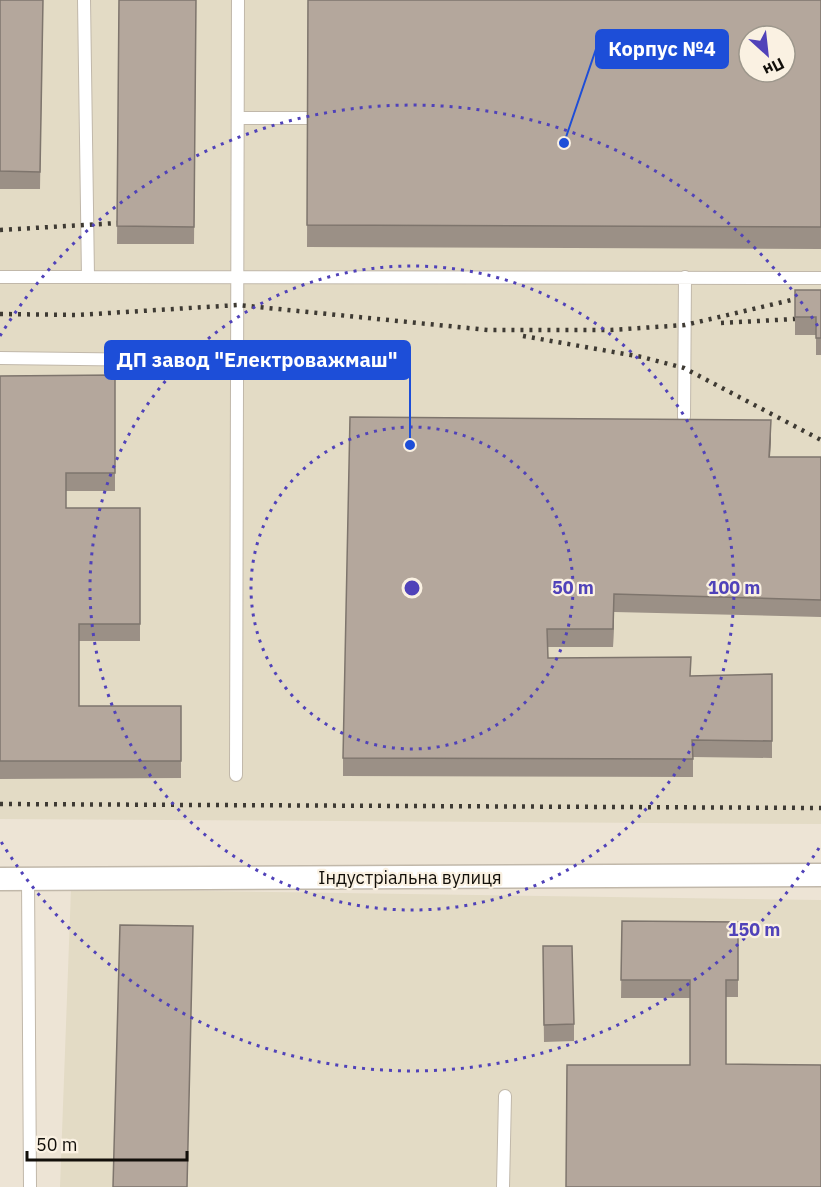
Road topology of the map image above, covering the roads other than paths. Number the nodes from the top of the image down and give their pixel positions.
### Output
1 (84, 0) edge
2 (238, 0) edge
3 (238, 118) junction
4 (307, 118) edge
5 (0, 277) edge
6 (88, 277) junction
7 (238, 277) junction
8 (685, 278) junction
9 (821, 278) edge
10 (0, 358) edge
11 (237, 361) junction
12 (684, 417) edge
13 (236, 776) dead end
14 (821, 875) edge
15 (0, 879) edge
16 (28, 879) junction
17 (505, 1096) dead end
18 (30, 1187) edge
19 (503, 1187) edge

1 - 6 lane
2 - 3 lane
3 - 4 lane
3 - 7 lane
5 - 6 lane
6 - 7 lane
7 - 8 lane
7 - 11 lane
8 - 9 lane
8 - 12 lane
10 - 11 lane
11 - 13 lane
14 - 16 street, Індустріальна вулиця
15 - 16 street, Індустріальна вулиця
16 - 18 lane
17 - 19 lane

